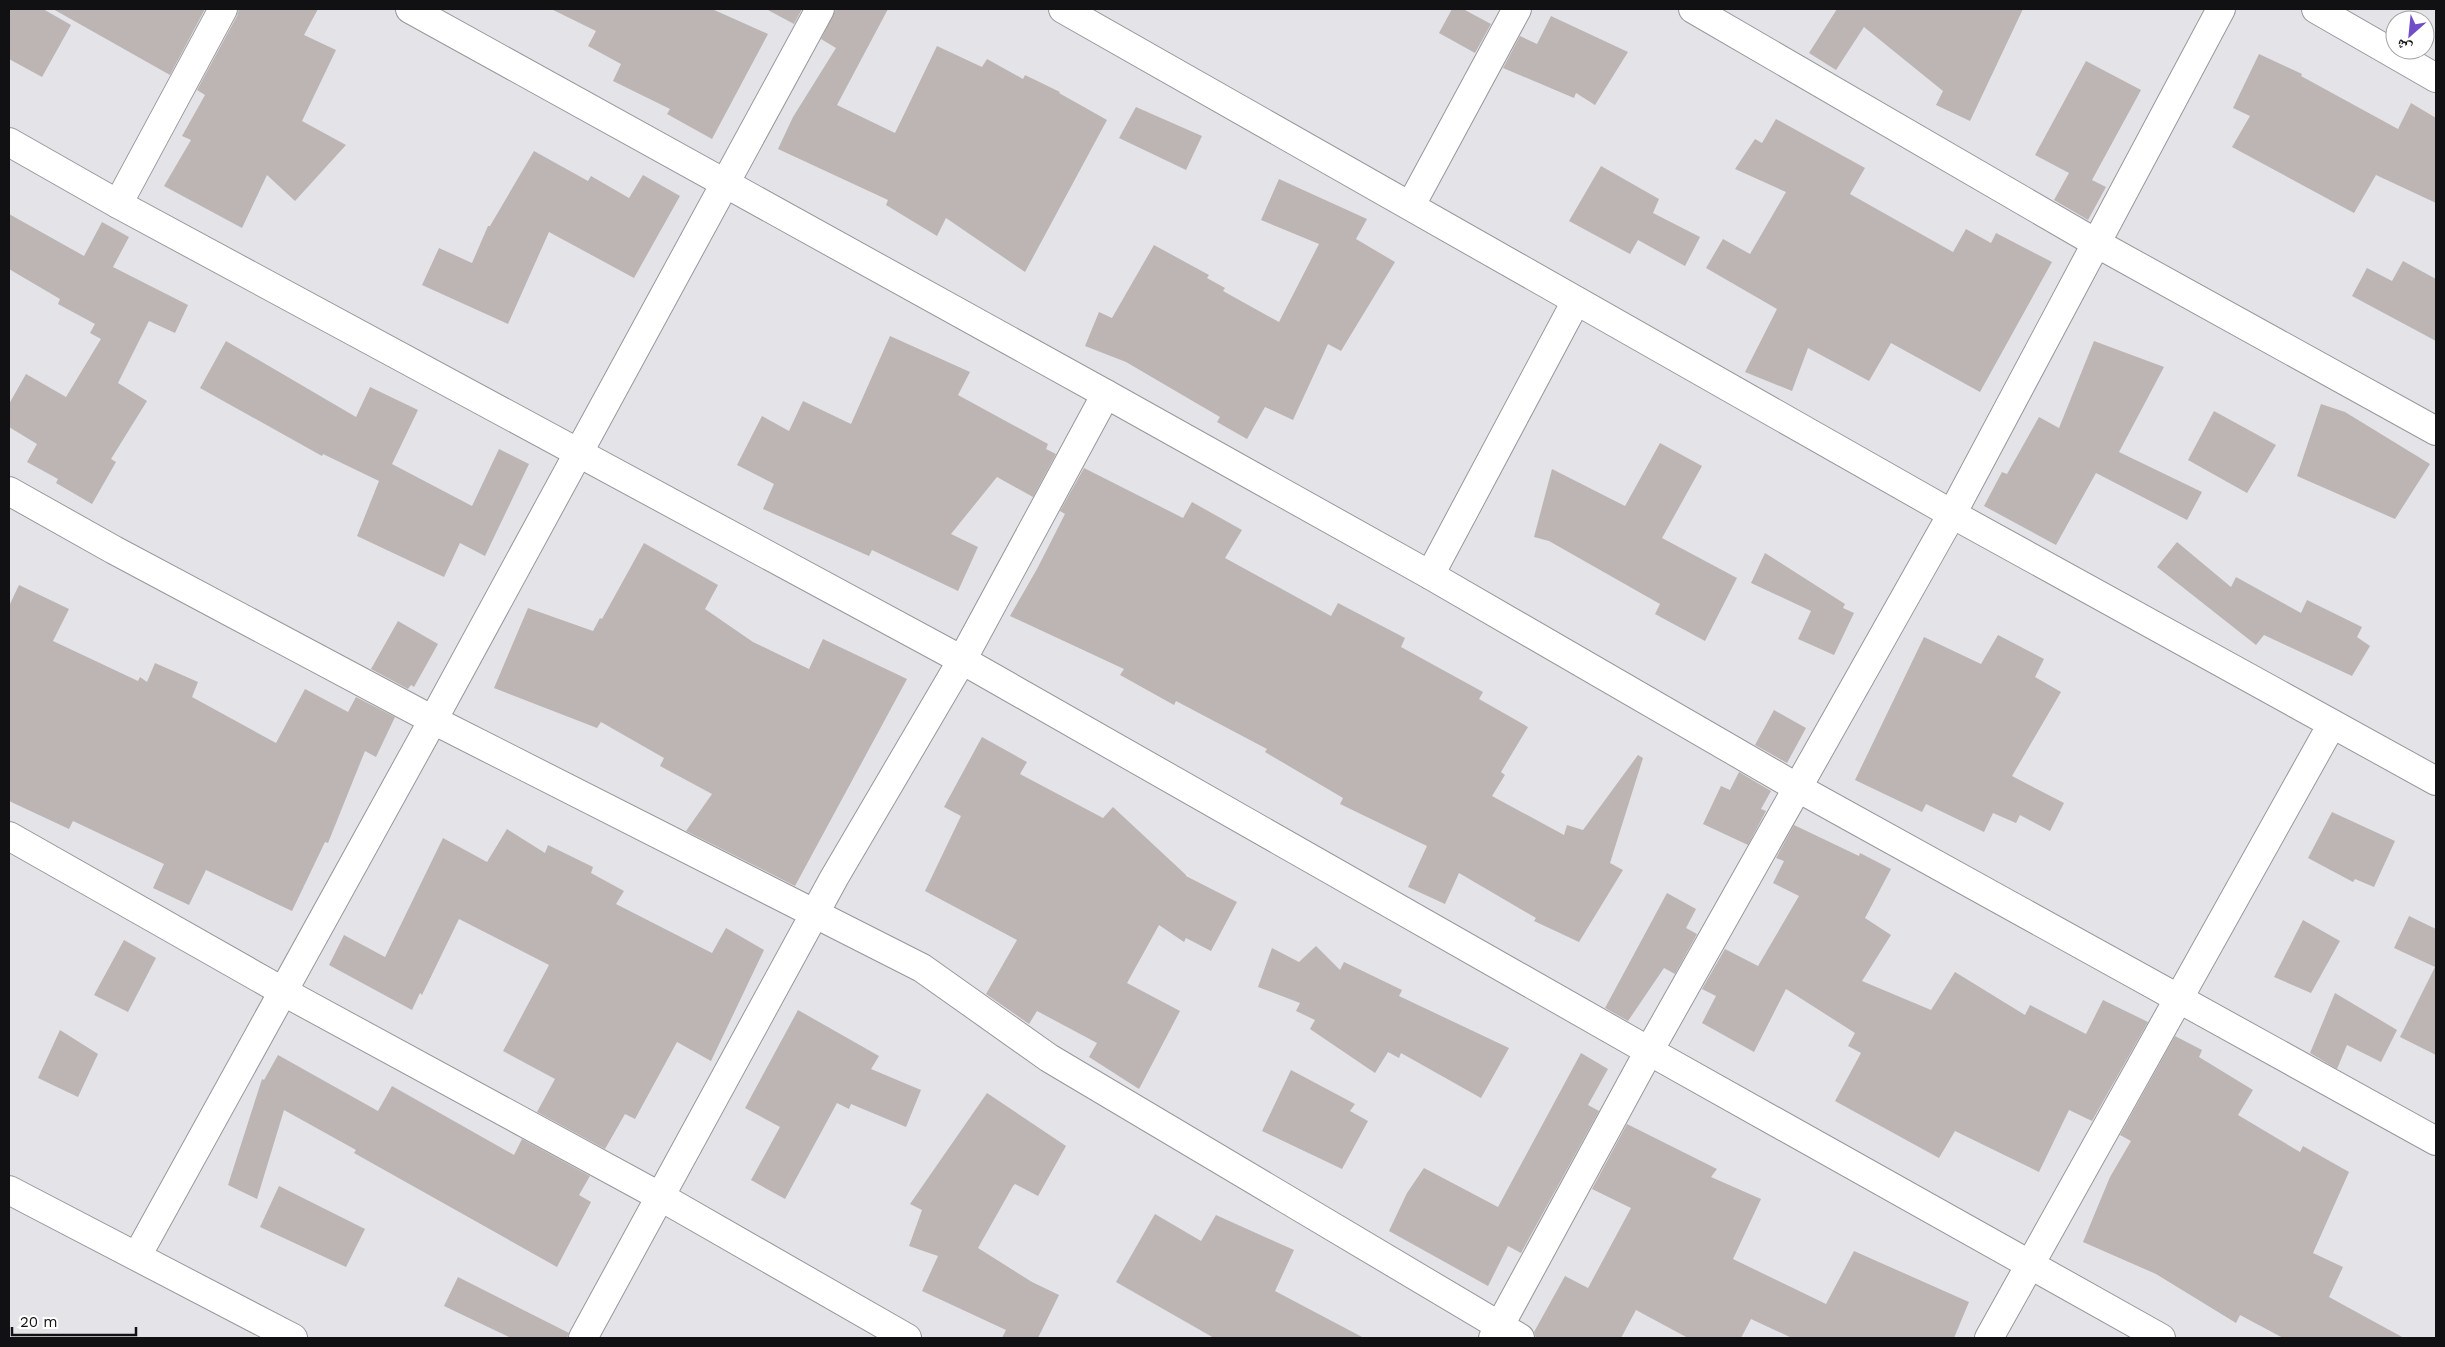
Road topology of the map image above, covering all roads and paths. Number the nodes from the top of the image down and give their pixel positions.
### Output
1 (224, 9) edge
2 (410, 9) edge
3 (820, 9) edge
4 (1517, 9) edge
5 (1693, 9) edge
6 (2221, 9) edge
7 (2316, 9) edge
8 (1077, 12) edge
9 (2436, 78) edge
10 (9, 142) edge
11 (726, 183) junction
12 (118, 204) junction
13 (1411, 205) junction
14 (2096, 243) junction
15 (1576, 301) junction
16 (1106, 394) junction
17 (2436, 432) edge
18 (578, 453) junction
19 (9, 491) edge
20 (1952, 514) junction
21 (1430, 575) junction
22 (962, 660) junction
23 (434, 720) junction
24 (2332, 724) junction
25 (2436, 781) edge
26 (1798, 788) junction
27 (9, 836) edge
28 (816, 914) junction
29 (284, 992) junction
30 (2180, 997) junction
31 (1649, 1051) junction
32 (2436, 1141) edge
33 (9, 1190) edge
34 (661, 1197) junction
35 (137, 1256) junction
36 (2029, 1264) junction
37 (1504, 1334) edge
38 (293, 1338) edge
39 (583, 1338) edge
40 (907, 1338) edge
41 (1989, 1338) edge
42 (2161, 1338) edge

1 - 12 street
2 - 11 street
3 - 11 street
4 - 13 street
5 - 14 street
6 - 14 street
7 - 9 street
8 - 13 street
10 - 12 street
11 - 16 street
11 - 18 street
12 - 18 street
13 - 15 street
14 - 17 street
14 - 20 street
15 - 20 street
15 - 21 street
16 - 21 street
16 - 22 street
18 - 22 street
18 - 23 street
19 - 23 street
20 - 24 street
20 - 26 street
21 - 26 street
22 - 28 street
22 - 31 street
23 - 28 street
23 - 29 street
24 - 25 street
24 - 30 street
26 - 30 street
26 - 31 street
27 - 29 street
28 - 34 street
28 - 37 street
29 - 34 street
29 - 35 street
30 - 32 street
30 - 36 street
31 - 36 street
31 - 37 street
33 - 35 street
34 - 39 street
34 - 40 street
35 - 38 street
36 - 41 street
36 - 42 street

